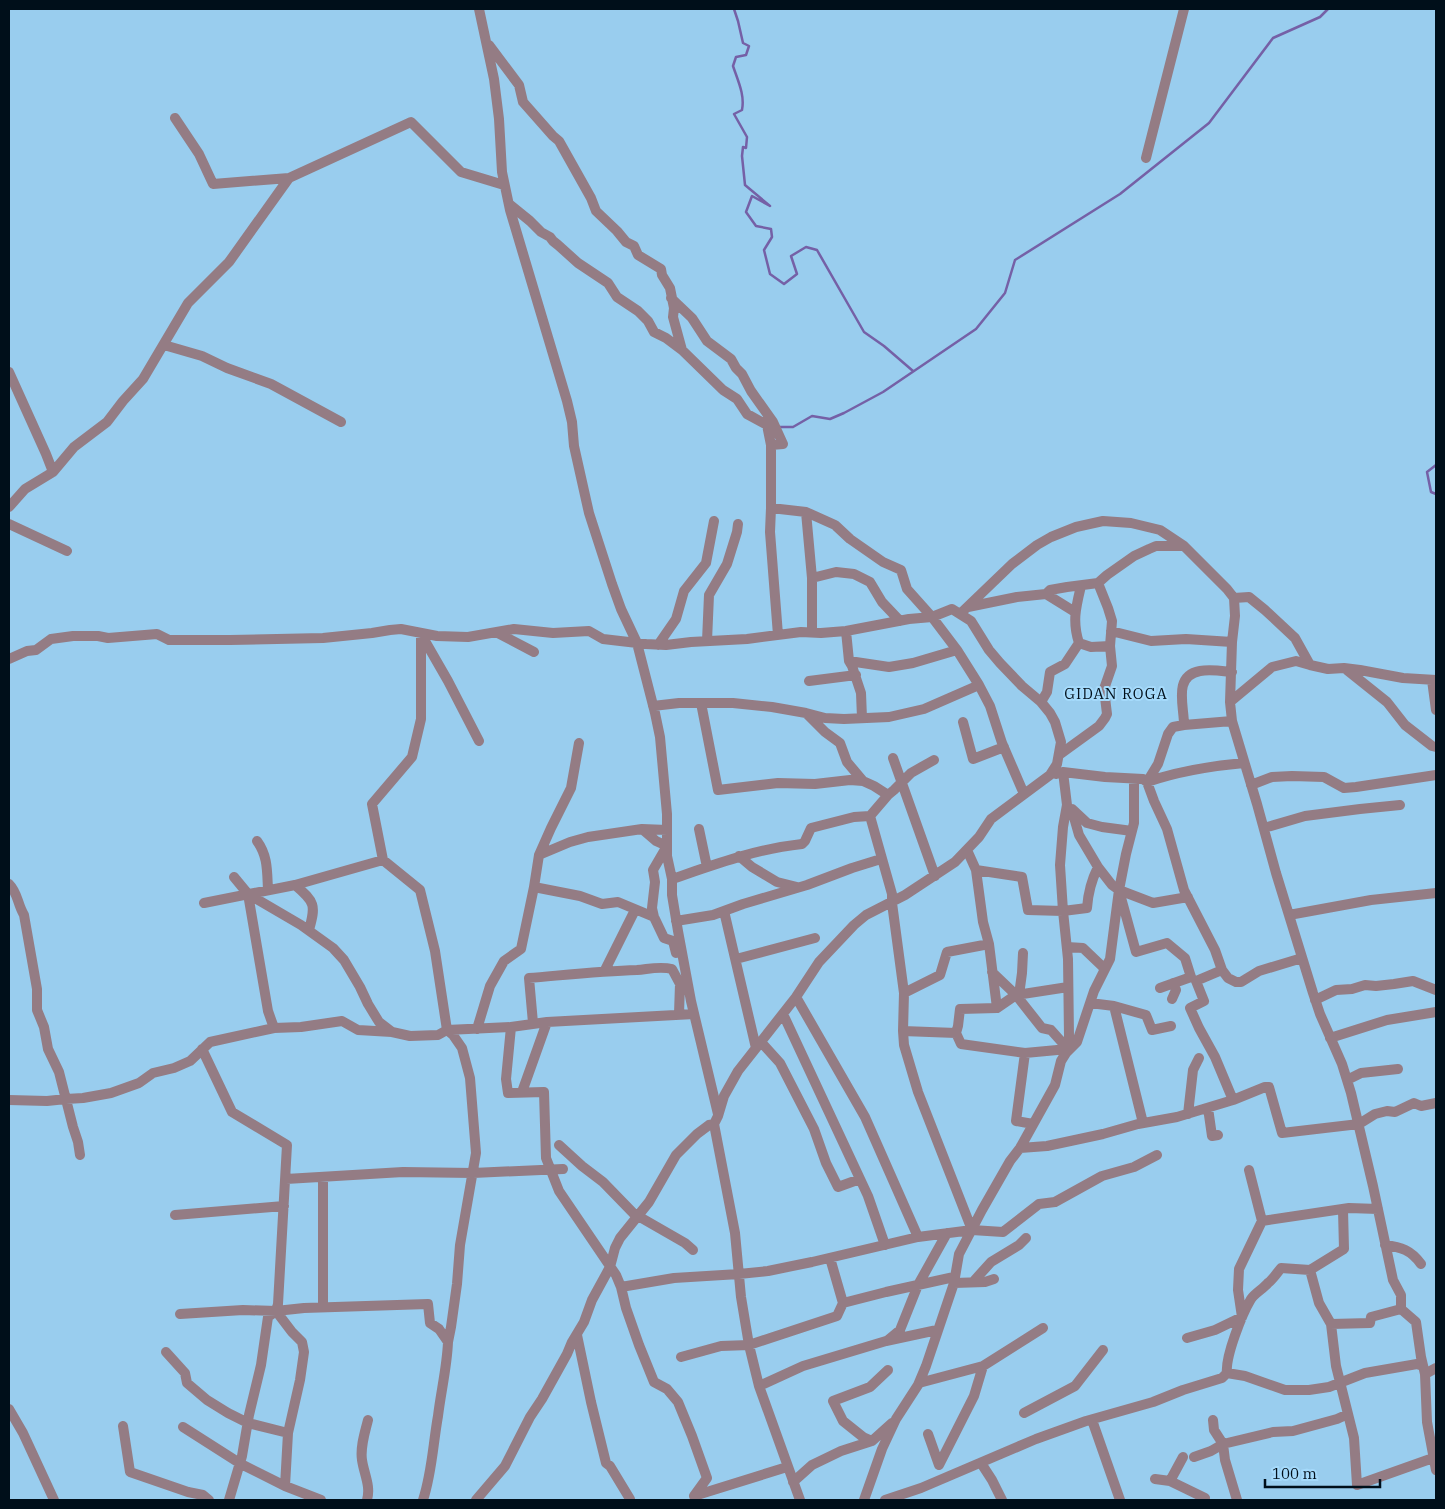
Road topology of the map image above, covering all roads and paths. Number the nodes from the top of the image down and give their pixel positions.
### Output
1 (479, 9) edge
2 (1184, 9) edge
3 (487, 42) junction
4 (175, 118) dead end
5 (1146, 158) dead end
6 (289, 178) junction
7 (504, 185) junction
8 (508, 204) junction
9 (671, 298) junction
10 (164, 345) junction
11 (682, 350) junction
12 (9, 372) edge
13 (341, 422) dead end
14 (771, 445) junction
15 (52, 472) junction
16 (9, 507) edge
17 (771, 508) junction
18 (806, 512) junction
19 (714, 521) dead end
20 (9, 524) edge
21 (738, 524) dead end
22 (1184, 546) junction
23 (67, 551) dead end
24 (812, 578) junction
25 (1098, 583) junction
26 (1081, 586) junction
27 (1046, 594) junction
28 (1234, 598) junction
29 (964, 610) junction
30 (1074, 612) junction
31 (932, 617) junction
32 (900, 621) junction
33 (846, 631) junction
34 (1111, 631) junction
35 (496, 632) junction
36 (812, 632) junction
37 (421, 634) junction
38 (778, 635) junction
39 (707, 641) junction
40 (1232, 642) junction
41 (637, 643) junction
42 (1079, 643) junction
43 (658, 645) junction
44 (1110, 646) junction
45 (957, 650) junction
46 (534, 652) dead end
47 (9, 659) edge
48 (849, 661) junction
49 (1310, 665) junction
50 (1344, 668) junction
51 (1232, 672) junction
52 (856, 675) junction
53 (1434, 680) edge
54 (809, 681) dead end
55 (979, 685) junction
56 (1041, 702) junction
57 (1230, 702) junction
58 (701, 703) junction
59 (653, 706) junction
60 (1436, 710) edge
61 (806, 713) junction
62 (862, 718) junction
63 (1232, 721) junction
64 (963, 722) dead end
65 (1184, 724) junction
66 (479, 741) dead end
67 (579, 743) dead end
68 (1004, 747) junction
69 (1436, 747) edge
70 (1059, 755) junction
71 (893, 758) dead end
72 (934, 760) dead end
73 (1244, 763) junction
74 (1063, 772) junction
75 (1050, 775) junction
76 (1436, 775) edge
77 (1134, 778) junction
78 (863, 781) junction
79 (902, 782) junction
80 (1147, 782) junction
81 (1251, 785) junction
82 (1024, 794) junction
83 (888, 795) junction
84 (1067, 805) junction
85 (1400, 805) dead end
86 (870, 816) junction
87 (1264, 828) junction
88 (642, 829) junction
89 (699, 829) dead end
90 (667, 830) junction
91 (1132, 831) junction
92 (257, 841) dead end
93 (667, 846) junction
94 (1087, 849) junction
95 (967, 850) junction
96 (539, 855) junction
97 (739, 856) junction
98 (881, 859) junction
99 (383, 860) junction
100 (706, 867) junction
101 (1098, 867) junction
102 (976, 870) junction
103 (935, 876) junction
104 (1093, 876) junction
105 (234, 877) dead end
106 (672, 879) junction
107 (9, 884) edge
108 (295, 885) junction
109 (534, 887) junction
110 (798, 887) junction
111 (268, 890) junction
112 (1119, 890) junction
113 (1436, 893) edge
114 (248, 894) junction
115 (1188, 897) junction
116 (204, 903) dead end
117 (892, 903) junction
118 (635, 910) junction
119 (724, 911) junction
120 (1063, 912) junction
121 (1289, 916) junction
122 (654, 917) junction
123 (676, 921) junction
124 (308, 930) junction
125 (815, 938) dead end
126 (989, 944) junction
127 (1067, 947) junction
128 (1022, 953) dead end
129 (1302, 958) junction
130 (736, 959) junction
131 (1106, 969) junction
132 (605, 970) junction
133 (1222, 970) junction
134 (992, 972) junction
135 (1193, 979) junction
136 (1173, 983) junction
137 (680, 984) junction
138 (1068, 987) junction
139 (1160, 988) dead end
140 (1436, 990) edge
141 (904, 993) junction
142 (1017, 995) junction
143 (796, 997) junction
144 (1172, 999) dead end
145 (1315, 1000) junction
146 (1090, 1003) junction
147 (1114, 1006) junction
148 (997, 1008) junction
149 (1436, 1012) edge
150 (679, 1014) junction
151 (694, 1014) junction
152 (783, 1014) junction
153 (547, 1022) junction
154 (533, 1023) junction
155 (1171, 1026) dead end
156 (510, 1027) junction
157 (274, 1028) junction
158 (447, 1030) junction
159 (477, 1030) junction
160 (903, 1031) junction
161 (392, 1032) junction
162 (956, 1032) junction
163 (1330, 1038) junction
164 (758, 1045) junction
165 (202, 1049) junction
166 (1068, 1049) junction
167 (1025, 1053) junction
168 (1199, 1058) dead end
169 (1398, 1069) dead end
170 (1347, 1080) junction
171 (522, 1092) junction
172 (9, 1100) edge
173 (66, 1100) junction
174 (1233, 1100) junction
175 (1436, 1103) edge
176 (1208, 1108) junction
177 (1188, 1114) junction
178 (716, 1120) junction
179 (1143, 1123) junction
180 (1034, 1124) junction
181 (1359, 1124) junction
182 (1218, 1135) dead end
183 (559, 1144) dead end
184 (1020, 1148) junction
185 (80, 1155) dead end
186 (1157, 1155) dead end
187 (563, 1169) dead end
188 (1249, 1170) dead end
189 (473, 1173) junction
190 (323, 1177) junction
191 (286, 1179) junction
192 (860, 1180) junction
193 (284, 1206) junction
194 (1378, 1209) junction
195 (1343, 1210) junction
196 (175, 1215) dead end
197 (637, 1216) junction
198 (1262, 1221) junction
199 (972, 1230) junction
200 (947, 1233) junction
201 (918, 1237) junction
202 (1026, 1238) dead end
203 (885, 1245) junction
204 (1385, 1245) junction
205 (693, 1250) dead end
206 (830, 1258) junction
207 (1420, 1264) dead end
208 (610, 1267) junction
209 (1310, 1270) junction
210 (739, 1274) junction
211 (994, 1279) dead end
212 (954, 1280) junction
213 (973, 1282) junction
214 (918, 1285) junction
215 (621, 1287) junction
216 (843, 1303) junction
217 (323, 1307) junction
218 (1401, 1309) junction
219 (276, 1311) junction
220 (180, 1314) dead end
221 (1242, 1318) junction
222 (1331, 1324) junction
223 (1043, 1328) dead end
224 (937, 1330) junction
225 (577, 1335) junction
226 (1187, 1338) dead end
227 (886, 1341) junction
228 (448, 1342) junction
229 (749, 1345) junction
230 (1103, 1350) dead end
231 (166, 1352) dead end
232 (681, 1357) dead end
233 (983, 1366) junction
234 (1436, 1368) edge
235 (888, 1370) dead end
236 (1424, 1370) junction
237 (1227, 1374) junction
238 (919, 1383) junction
239 (1341, 1383) junction
240 (759, 1386) junction
241 (9, 1409) edge
242 (1024, 1413) dead end
243 (1348, 1414) junction
244 (896, 1419) junction
245 (368, 1420) dead end
246 (1092, 1420) junction
247 (1213, 1420) dead end
248 (248, 1423) junction
249 (123, 1426) dead end
250 (183, 1427) dead end
251 (288, 1433) junction
252 (928, 1434) dead end
253 (872, 1442) junction
254 (1222, 1444) junction
255 (1433, 1458) junction
256 (981, 1463) junction
257 (240, 1464) junction
258 (787, 1467) junction
259 (1436, 1470) edge
260 (1155, 1479) dead end
261 (1170, 1481) junction
262 (794, 1482) junction
263 (285, 1486) junction
264 (695, 1498) edge
265 (1205, 1498) dead end
266 (630, 1499) edge
267 (54, 1500) edge
268 (209, 1500) edge
269 (229, 1500) edge
270 (321, 1500) edge
271 (367, 1500) edge
272 (423, 1500) edge
273 (476, 1500) edge
274 (800, 1500) edge
275 (864, 1500) edge
276 (885, 1500) edge
277 (1002, 1500) edge
278 (1120, 1500) edge
279 (1236, 1500) edge

1 - 3 street
2 - 5 street
3 - 7 street
3 - 9 street
4 - 6 street
6 - 7 street
6 - 10 street
7 - 8 street
8 - 11 street
8 - 41 street
9 - 11 street
9 - 14 street
10 - 13 street
10 - 15 street
11 - 14 street
12 - 15 street
14 - 17 street
15 - 16 street
17 - 18 street
17 - 38 street
18 - 24 street
18 - 31 street
19 - 43 street
20 - 23 street
21 - 39 street
22 - 25 street
22 - 28 street
22 - 29 street
24 - 32 street
24 - 36 street
25 - 26 street
25 - 34 street
26 - 27 street
26 - 30 street
27 - 29 street
27 - 30 street
28 - 40 street
28 - 49 street
29 - 31 street
29 - 56 street
30 - 42 street
31 - 32 street
31 - 45 street
32 - 33 street
33 - 36 street
33 - 48 street
34 - 40 street
34 - 44 street
35 - 37 street
35 - 41 street
35 - 46 street
36 - 38 street
37 - 47 street
37 - 66 street
37 - 99 street
38 - 39 street
39 - 43 street
40 - 51 street
41 - 43 street
41 - 59 street
42 - 44 street
42 - 56 street
44 - 70 street
45 - 48 street
45 - 55 street
48 - 52 street
49 - 50 street
49 - 57 street
50 - 53 street
50 - 69 street
51 - 57 street
51 - 65 street
52 - 54 street
52 - 62 street
53 - 60 street
55 - 62 street
55 - 68 street
56 - 70 street
57 - 63 street
58 - 59 street
58 - 61 street
58 - 78 street
59 - 90 street
61 - 62 street
61 - 78 street
63 - 65 street
63 - 73 street
64 - 68 street
65 - 80 street
67 - 96 street
68 - 82 street
70 - 75 street
71 - 79 street
72 - 79 street
73 - 80 street
73 - 81 street
74 - 75 street
74 - 77 street
74 - 84 street
75 - 82 street
76 - 81 street
77 - 80 street
77 - 91 street
78 - 83 street
79 - 83 street
79 - 103 street
80 - 115 street
81 - 87 street
82 - 95 street
83 - 86 street
84 - 91 street
84 - 94 street
84 - 120 street
85 - 87 street
86 - 97 street
86 - 98 street
87 - 121 street
88 - 90 street
88 - 93 street
88 - 96 street
89 - 100 street
90 - 93 street
91 - 112 street
92 - 111 street
93 - 106 street
93 - 122 street
94 - 101 street
94 - 104 street
95 - 102 street
95 - 103 street
96 - 109 street
97 - 100 street
97 - 110 street
98 - 110 street
98 - 117 street
99 - 108 street
99 - 158 street
100 - 106 street
101 - 104 street
101 - 112 street
102 - 120 street
102 - 126 street
103 - 117 street
104 - 120 street
105 - 114 street
106 - 123 street
107 - 173 street
108 - 111 street
108 - 124 street
109 - 118 street
109 - 159 street
110 - 119 street
111 - 114 street
112 - 115 street
112 - 131 street
112 - 135 street
113 - 121 street
114 - 116 street
114 - 124 street
114 - 157 street
115 - 133 street
117 - 141 street
117 - 143 street
118 - 122 street
118 - 132 street
119 - 123 street
119 - 130 street
120 - 127 street
121 - 129 street
122 - 137 street
123 - 151 street
124 - 161 street
125 - 130 street
126 - 134 street
126 - 141 street
127 - 131 street
127 - 138 street
128 - 142 street
129 - 133 street
129 - 145 street
130 - 164 street
131 - 146 street
132 - 137 street
132 - 154 street
133 - 135 street
134 - 142 street
134 - 148 street
135 - 136 street
135 - 174 street
136 - 139 street
136 - 144 street
137 - 150 street
138 - 142 street
138 - 166 street
140 - 145 street
141 - 160 street
142 - 148 street
142 - 166 street
143 - 152 street
143 - 201 street
145 - 163 street
146 - 147 street
146 - 166 street
147 - 155 street
147 - 179 street
148 - 162 street
149 - 163 street
150 - 151 street
150 - 153 street
151 - 178 street
152 - 164 street
152 - 192 street
153 - 154 street
153 - 171 street
154 - 156 street
156 - 159 street
156 - 171 street
157 - 161 street
157 - 165 street
158 - 159 street
158 - 161 street
158 - 189 street
160 - 162 street
160 - 199 street
162 - 167 street
163 - 170 street
164 - 178 street
164 - 192 street
165 - 173 street
165 - 191 street
166 - 167 street
166 - 180 street
167 - 180 street
168 - 177 street
169 - 170 street
170 - 181 street
171 - 208 street
172 - 173 street
173 - 185 street
174 - 176 street
174 - 181 street
175 - 181 street
176 - 177 street
176 - 182 street
177 - 179 street
178 - 197 street
178 - 210 street
179 - 184 street
180 - 184 street
181 - 194 street
183 - 197 street
184 - 199 street
186 - 199 street
187 - 189 street
188 - 198 street
189 - 190 street
189 - 228 street
190 - 191 street
190 - 217 street
191 - 193 street
192 - 203 street
193 - 196 street
193 - 219 street
194 - 195 street
194 - 204 street
195 - 198 street
195 - 209 street
197 - 205 street
197 - 208 street
198 - 221 street
199 - 200 street
199 - 212 street
200 - 201 street
200 - 214 street
201 - 203 street
202 - 213 street
203 - 206 street
204 - 207 street
204 - 218 street
206 - 210 street
206 - 216 street
208 - 215 street
208 - 225 street
209 - 221 street
209 - 222 street
210 - 215 street
210 - 229 street
211 - 213 street
212 - 213 street
212 - 214 street
212 - 224 street
214 - 216 street
214 - 227 street
215 - 264 street
216 - 229 street
217 - 219 street
217 - 228 street
218 - 222 street
218 - 236 street
219 - 220 street
219 - 248 street
219 - 251 street
221 - 226 street
221 - 237 street
222 - 239 street
223 - 233 street
224 - 227 street
224 - 238 street
225 - 266 street
225 - 273 street
227 - 240 street
228 - 272 street
229 - 232 street
229 - 240 street
230 - 242 street
231 - 248 street
233 - 238 street
233 - 252 street
234 - 236 street
235 - 253 street
236 - 239 street
236 - 255 street
237 - 239 street
237 - 246 street
238 - 244 street
239 - 243 street
240 - 258 street
241 - 267 street
243 - 254 street
243 - 255 street
244 - 253 street
244 - 275 street
245 - 271 street
246 - 256 street
246 - 278 street
247 - 254 street
248 - 251 street
248 - 257 street
249 - 268 street
250 - 257 street
251 - 263 street
253 - 262 street
254 - 261 street
254 - 279 street
255 - 259 street
256 - 276 street
256 - 277 street
257 - 263 street
257 - 269 street
258 - 262 street
258 - 264 street
260 - 261 street
261 - 265 street
262 - 274 street
263 - 270 street

